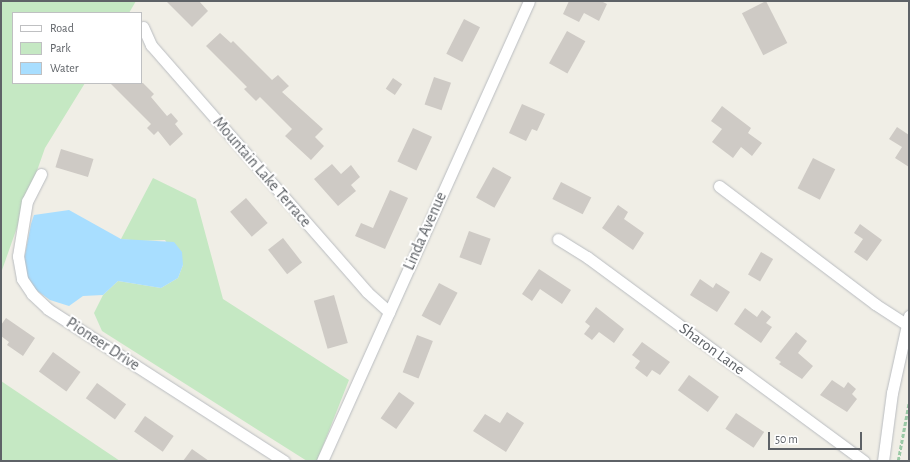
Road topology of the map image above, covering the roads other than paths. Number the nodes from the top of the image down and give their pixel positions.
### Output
1 (529, 1) edge
2 (143, 27) dead end
3 (41, 174) dead end
4 (719, 186) dead end
5 (558, 239) dead end
6 (389, 312) junction
7 (908, 320) edge
8 (284, 461) edge
9 (322, 461) edge
10 (864, 461) edge
11 (883, 461) edge

1 - 6 street, Linda Avenue
2 - 6 street, Mountain Lake Terrace
3 - 8 street, Pioneer Drive
4 - 7 street
5 - 10 street, Sharon Lane
6 - 9 street, Linda Avenue
7 - 11 street

